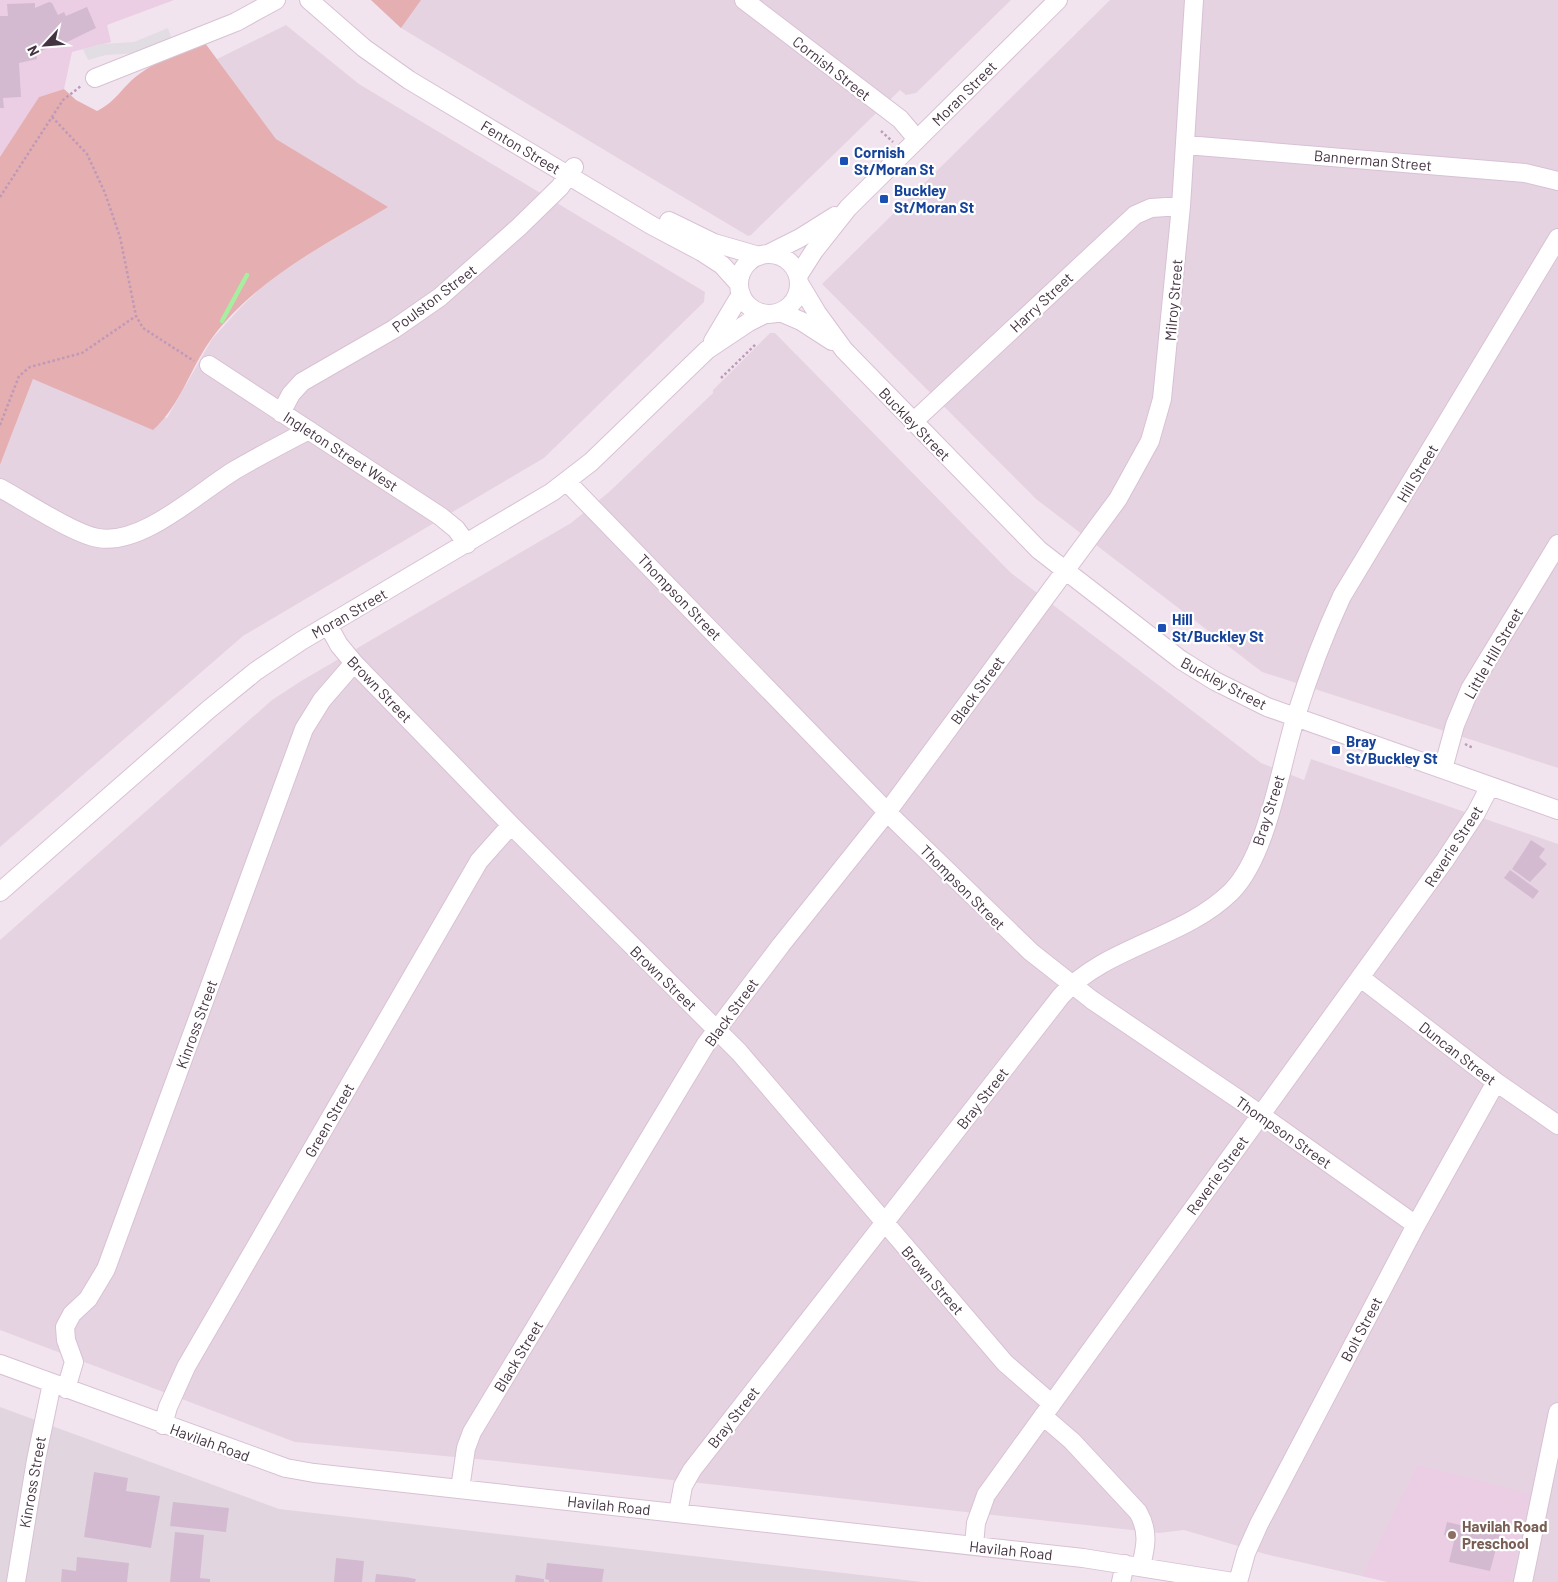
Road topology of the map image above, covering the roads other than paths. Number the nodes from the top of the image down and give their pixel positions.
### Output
1 (276, 0) edge
2 (309, 0) edge
3 (327, 0) edge
4 (1058, 0) edge
5 (1194, 0) edge
6 (754, 3) edge
7 (95, 78) road end
8 (918, 139) junction
9 (1186, 145) junction
10 (572, 171) junction
11 (1558, 181) edge
12 (1182, 206) junction
13 (848, 208) junction
14 (1558, 238) edge
15 (764, 255) junction
16 (799, 280) junction
17 (740, 289) junction
18 (773, 313) junction
19 (707, 350) junction
20 (844, 350) junction
21 (209, 364) road end
22 (281, 413) junction
23 (912, 422) junction
24 (309, 430) junction
25 (567, 482) junction
26 (0, 488) edge
27 (467, 544) junction
28 (1558, 544) edge
29 (1064, 571) junction
30 (328, 625) junction
31 (354, 663) junction
32 (1295, 717) junction
33 (1443, 769) junction
34 (1490, 786) junction
35 (1558, 810) edge
36 (888, 812) junction
37 (511, 825) junction
38 (0, 892) edge
39 (1361, 978) junction
40 (1071, 985) junction
41 (717, 1029) junction
42 (1496, 1082) junction
43 (1261, 1115) junction
44 (1558, 1125) edge
45 (885, 1222) junction
46 (1416, 1225) junction
47 (0, 1364) edge
48 (59, 1386) junction
49 (1047, 1410) junction
50 (1558, 1412) edge
51 (163, 1425) junction
52 (460, 1489) junction
53 (678, 1513) junction
54 (974, 1545) junction
55 (1133, 1565) junction
56 (16, 1582) edge
57 (1121, 1582) edge
58 (1233, 1582) edge
59 (1238, 1582) edge
60 (1523, 1582) edge

1 - 7 street
2 - 10 street, Fenton Street
3 - 10 street, Fenton Street
4 - 8 street, Moran Street
5 - 9 street, Milroy Street
6 - 8 street, Cornish Street
8 - 13 street, Moran Street
9 - 11 street, Bannerman Street
9 - 12 street, Milroy Street
10 - 15 street, Fenton Street
10 - 17 street, Fenton Street
10 - 22 street, Poulston Street
12 - 23 street, Harry Street
12 - 29 street, Milroy Street
13 - 15 street, Moran Street
13 - 16 street, Moran Street
14 - 32 street, Hill Street
15 - 16 street
15 - 17 street
16 - 18 street
16 - 20 street, Buckley Street
17 - 18 street
17 - 19 street, Moran Street
18 - 19 street, Moran Street
18 - 20 street, Buckley Street
19 - 25 street, Moran Street
20 - 23 street, Buckley Street
21 - 22 street, Ingleton Street West
22 - 24 street, Ingleton Street West
23 - 29 street, Buckley Street
24 - 26 street
24 - 27 street, Ingleton Street West
25 - 27 street, Moran Street
25 - 36 street, Thompson Street
27 - 30 street, Moran Street
28 - 33 street, Little Hill Street
29 - 32 street, Buckley Street
29 - 36 street, Black Street
30 - 31 street, Brown Street
30 - 38 street, Moran Street
31 - 37 street, Brown Street
31 - 48 street, Kinross Street
32 - 33 street, Buckley Street
32 - 40 street, Bray Street
33 - 34 street, Buckley Street
34 - 35 street, Buckley Street
34 - 39 street, Reverie Street
36 - 40 street, Thompson Street
36 - 41 street, Black Street
37 - 41 street, Brown Street
37 - 51 street, Green Street
39 - 42 street, Duncan Street
39 - 43 street, Reverie Street
40 - 43 street, Thompson Street
40 - 45 street, Bray Street
41 - 45 street, Brown Street
41 - 52 street, Black Street
42 - 44 street, Duncan Street
42 - 46 street, Bolt Street
43 - 46 street, Thompson Street
43 - 49 street, Reverie Street
45 - 49 street, Brown Street
45 - 53 street, Bray Street
46 - 59 street, Bolt Street
47 - 48 street, Havilah Road
48 - 51 street, Havilah Road
48 - 56 street, Kinross Street
49 - 54 street, Reverie Street
49 - 55 street, Brown Street
50 - 60 street
51 - 52 street, Havilah Road
52 - 53 street, Havilah Road
53 - 54 street, Havilah Road
54 - 55 street, Havilah Road
55 - 57 street, Brown Street
55 - 58 street, Havilah Road

